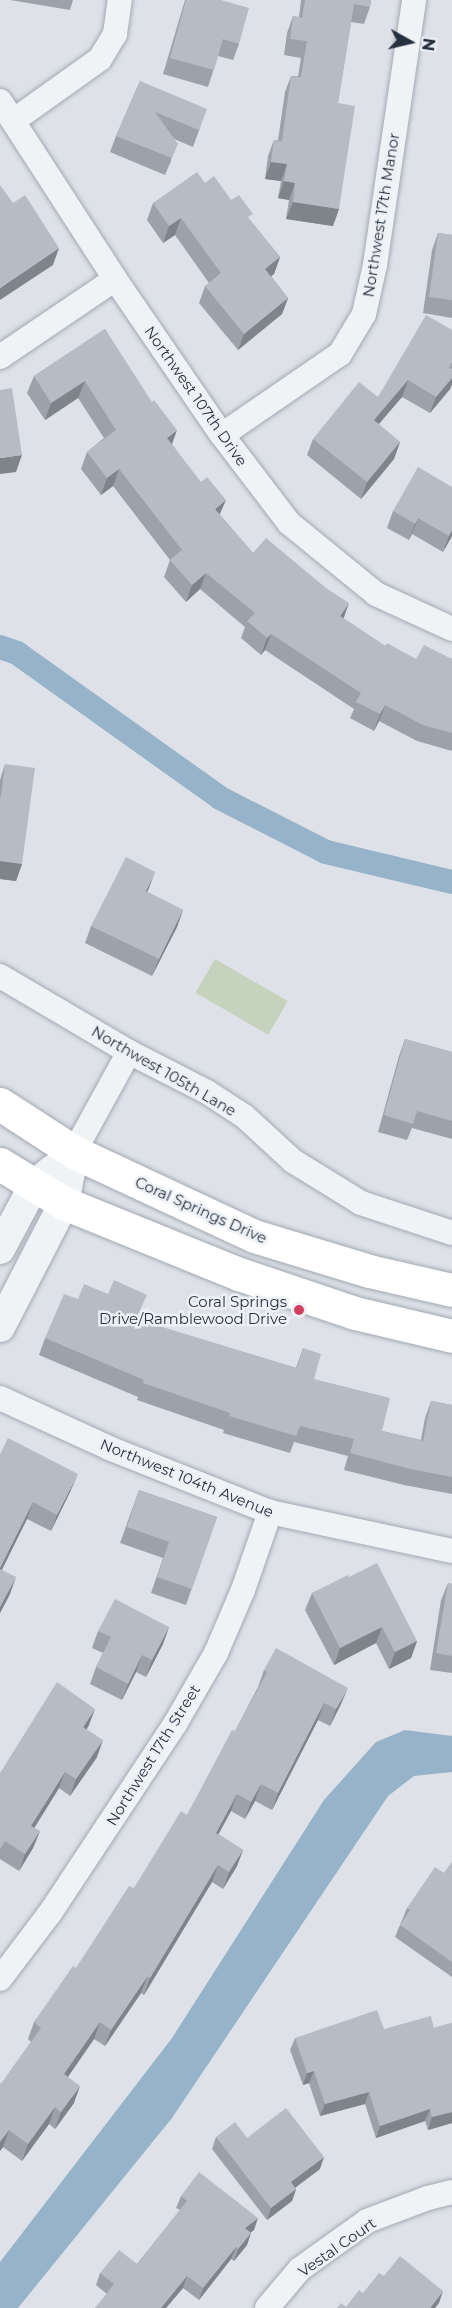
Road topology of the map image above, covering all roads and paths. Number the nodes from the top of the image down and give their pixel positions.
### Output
1 (120, 0) edge
2 (414, 0) edge
3 (7, 111) edge
4 (115, 279) junction
5 (0, 357) edge
6 (222, 435) junction
7 (452, 629) edge
8 (0, 976) edge
9 (129, 1052) junction
10 (0, 1104) edge
11 (74, 1152) junction
12 (0, 1164) edge
13 (34, 1185) junction
14 (64, 1203) junction
15 (452, 1233) edge
16 (0, 1249) edge
17 (452, 1290) edge
18 (0, 1327) edge
19 (452, 1336) edge
20 (0, 1398) edge
21 (270, 1512) junction
22 (452, 1551) edge
23 (0, 1979) edge
24 (452, 2192) edge
25 (267, 2308) edge

1 - 3 street
2 - 6 street, Northwest 17th Manor
3 - 4 street, Northwest 107th Drive
4 - 5 street
4 - 6 street, Northwest 107th Drive
6 - 7 street, Northwest 107th Drive
8 - 9 street, Northwest 105th Lane
9 - 11 street
9 - 15 street, Northwest 105th Lane
10 - 11 main road, Coral Springs Drive
11 - 13 street
11 - 14 street
11 - 17 main road, Coral Springs Drive
12 - 13 main road
13 - 14 main road
13 - 16 street
14 - 18 street
14 - 19 main road
20 - 21 street, Northwest 104th Avenue
21 - 22 street, Northwest 104th Avenue
21 - 23 street, Northwest 17th Street
24 - 25 street, Vestal Court

